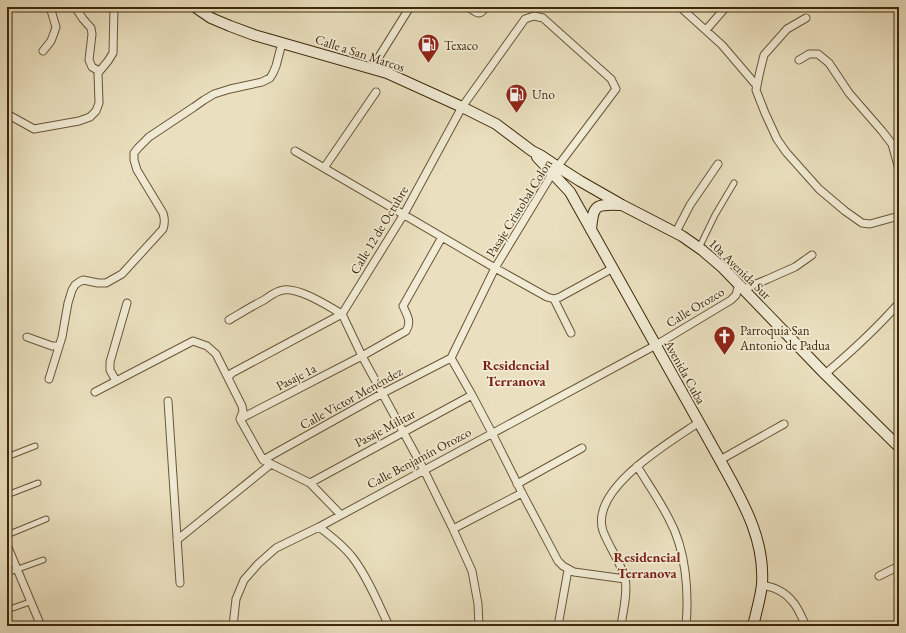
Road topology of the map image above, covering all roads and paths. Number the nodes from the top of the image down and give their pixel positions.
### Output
1 (50, 7) edge
2 (74, 7) edge
3 (114, 7) edge
4 (195, 7) edge
5 (410, 7) edge
6 (468, 7) edge
7 (486, 7) edge
8 (680, 7) edge
9 (726, 7) edge
10 (806, 18) dead end
11 (706, 30) junction
12 (282, 43) junction
13 (43, 51) dead end
14 (799, 60) dead end
15 (372, 68) junction
16 (99, 71) junction
17 (612, 79) joint
18 (757, 86) junction
19 (376, 92) dead end
20 (462, 107) junction
21 (7, 114) edge
22 (295, 151) dead end
23 (532, 151) joint
24 (718, 164) dead end
25 (324, 168) junction
26 (899, 169) edge
27 (555, 171) junction
28 (734, 183) dead end
29 (622, 205) junction
30 (404, 214) junction
31 (899, 216) edge
32 (591, 230) junction
33 (676, 232) junction
34 (442, 237) junction
35 (699, 248) junction
36 (812, 255) dead end
37 (495, 268) junction
38 (613, 268) junction
39 (741, 286) junction
40 (554, 299) junction
41 (126, 302) dead end
42 (899, 303) edge
43 (342, 314) junction
44 (229, 320) dead end
45 (571, 333) dead end
46 (27, 337) dead end
47 (59, 344) junction
48 (656, 345) junction
49 (362, 356) junction
50 (450, 358) junction
51 (825, 374) junction
52 (228, 377) junction
53 (49, 379) dead end
54 (116, 381) junction
55 (94, 392) dead end
56 (383, 393) junction
57 (472, 395) junction
58 (168, 401) dead end
59 (240, 419) junction
60 (698, 423) junction
61 (784, 424) dead end
62 (404, 432) junction
63 (492, 433) junction
64 (35, 446) dead end
65 (899, 447) edge
66 (582, 448) dead end
67 (7, 457) edge
68 (263, 460) junction
69 (720, 460) junction
70 (271, 464) junction
71 (637, 466) junction
72 (424, 470) junction
73 (38, 483) dead end
74 (310, 483) junction
75 (517, 484) junction
76 (522, 493) junction
77 (7, 495) edge
78 (341, 514) junction
79 (46, 519) dead end
80 (319, 527) junction
81 (453, 529) junction
82 (7, 535) edge
83 (177, 540) junction
84 (7, 545) edge
85 (43, 560) dead end
86 (899, 566) edge
87 (17, 569) junction
88 (568, 570) junction
89 (7, 573) edge
90 (879, 576) dead end
91 (625, 579) junction
92 (180, 583) dead end
93 (762, 585) junction
94 (30, 602) junction
95 (7, 610) edge
96 (41, 626) edge
97 (233, 626) edge
98 (389, 626) edge
99 (479, 626) edge
100 (558, 626) edge
101 (621, 626) edge
102 (686, 626) edge
103 (753, 626) edge
104 (806, 626) edge

1 - 13 street
2 - 16 street
3 - 16 street
4 - 12 main road, Calle a San Marcos
5 - 15 street
6 - 7 street
8 - 11 street
9 - 11 street
10 - 18 street
11 - 18 street
12 - 15 main road, Calle a San Marcos
12 - 47 street
14 - 26 street
15 - 20 main road, Calle a San Marcos
16 - 21 street
17 - 20 street, Calle 12 de Octubre
17 - 27 street, Pasaje Cristobal Colon
18 - 31 street
19 - 25 street
20 - 23 main road, Calle a San Marcos
20 - 30 street, Calle 12 de Octubre
22 - 25 street
23 - 27 main road, Avenida Cuba
24 - 33 street
25 - 30 street
27 - 29 main road, 10a Avenida Sur
27 - 32 main road, Avenida Cuba
27 - 37 street, Pasaje Cristobal Colon
28 - 35 street
29 - 32 main road
29 - 33 main road, 10a Avenida Sur
30 - 34 street
30 - 43 street, Calle 12 de Octubre
32 - 38 main road, Avenida Cuba
33 - 35 main road, 10a Avenida Sur
34 - 37 street
34 - 49 street, Pasaje 1a
35 - 39 main road, 10a Avenida Sur
36 - 39 street
37 - 40 street
37 - 50 street, Pasaje Cristobal Colon
38 - 40 street
38 - 48 main road, Avenida Cuba
39 - 48 street, Calle Orozco
39 - 51 main road, 10a Avenida Sur
40 - 45 street
41 - 54 street
42 - 51 street
43 - 44 street
43 - 49 street
43 - 52 street
46 - 47 street
47 - 53 street
48 - 60 main road, Avenida Cuba
48 - 63 street, Calle Benjamín Orozco
49 - 56 street
49 - 59 street, Pasaje 1a
50 - 56 street, Calle Victor Menéndez
50 - 57 street
51 - 65 main road, 10a Avenida Sur
52 - 54 street
52 - 59 street
54 - 55 street
56 - 62 street
56 - 68 street, Calle Victor Menéndez
57 - 62 street, Pasaje Militar
57 - 63 street
58 - 83 street
59 - 68 street
60 - 69 main road, Avenida Cuba
60 - 71 street
61 - 69 street
62 - 72 street
62 - 74 street, Pasaje Militar
63 - 72 street, Calle Benjamín Orozco
63 - 75 street
64 - 67 street
66 - 75 street
68 - 70 street
69 - 93 main road, Avenida Cuba
70 - 74 street
70 - 83 street
71 - 91 street
71 - 102 street
72 - 78 street, Calle Benjamín Orozco
72 - 81 street
73 - 77 street
74 - 78 street
75 - 76 street
76 - 81 street
76 - 88 street
78 - 80 street, Calle Benjamín Orozco
79 - 82 street
80 - 97 street, Calle Benjamín Orozco
80 - 98 street
81 - 99 street
83 - 92 street
84 - 87 street
85 - 87 street
86 - 90 street
87 - 89 street
87 - 94 street
88 - 91 street
88 - 100 street
91 - 101 street
93 - 103 main road, Avenida Cuba
93 - 104 street
94 - 95 street
94 - 96 street

